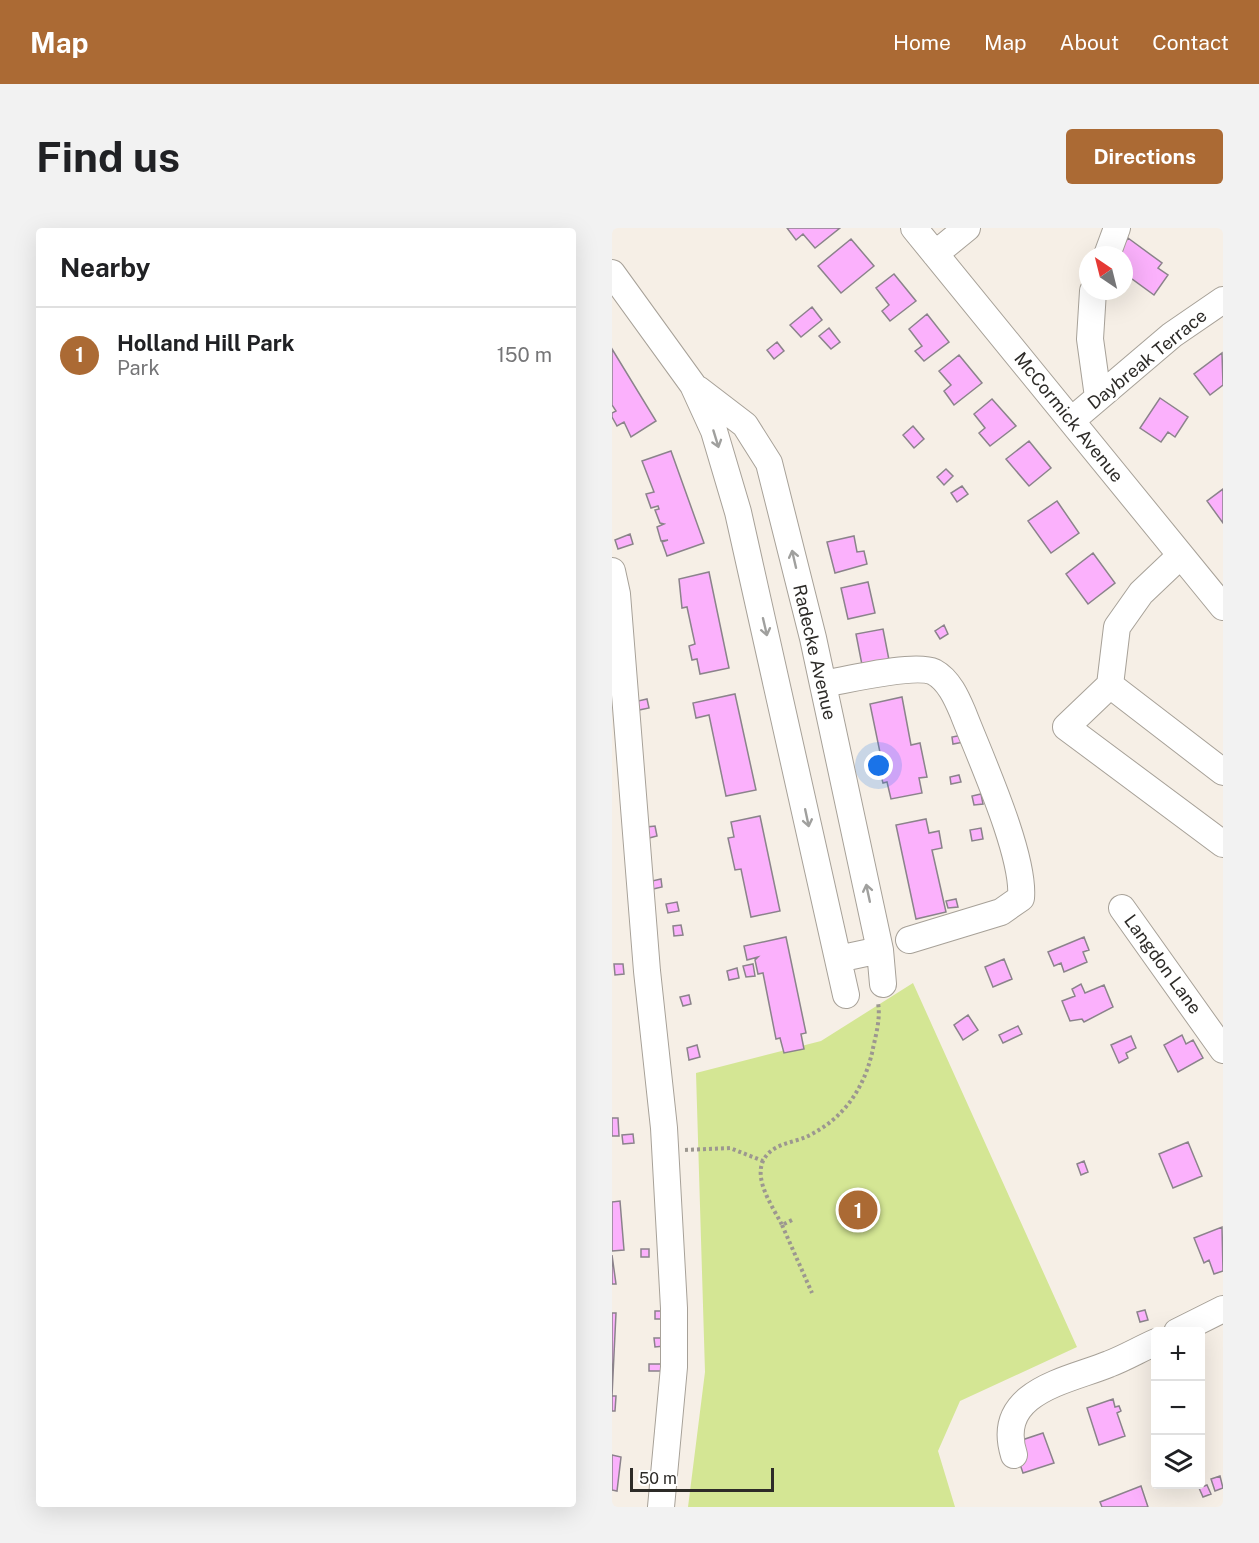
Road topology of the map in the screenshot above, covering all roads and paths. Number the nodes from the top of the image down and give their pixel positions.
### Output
1 (914, 228) edge
2 (967, 228) edge
3 (1118, 228) edge
4 (1111, 246) edge
5 (935, 254) junction
6 (616, 286) edge
7 (1092, 300) edge
8 (1223, 300) edge
9 (693, 385) junction
10 (1098, 397) junction
11 (1072, 420) junction
12 (1180, 556) junction
13 (612, 571) edge
14 (1223, 607) edge
15 (823, 684) junction
16 (1110, 685) junction
17 (1223, 772) edge
18 (1223, 844) edge
19 (1122, 908) dead end
20 (909, 940) dead end
21 (880, 950) junction
22 (838, 959) junction
23 (880, 991) joint
24 (846, 995) dead end
25 (1223, 1050) edge
26 (666, 1153) junction
27 (763, 1161) junction
28 (792, 1220) dead end
29 (782, 1225) junction
30 (812, 1293) dead end
31 (1223, 1309) edge
32 (1187, 1327) edge
33 (1151, 1344) edge
34 (1014, 1455) dead end
35 (661, 1507) edge

1 - 5 street, McCormick Avenue
2 - 5 street
3 - 4 street
5 - 11 street, McCormick Avenue
6 - 9 street, Radecke Avenue
7 - 10 street
8 - 10 street, Daybreak Terrace
15 -> 9 street, Radecke Avenue
9 -> 22 street, Radecke Avenue
10 - 11 street, Daybreak Terrace
11 - 12 street, McCormick Avenue
12 - 14 street, McCormick Avenue
12 - 16 street
13 - 26 street
15 - 20 street
21 -> 15 street, Radecke Avenue
16 - 17 street
16 - 18 street
19 - 25 street, Langdon Lane
21 - 22 street
21 - 23 street, Radecke Avenue
22 - 24 street, Radecke Avenue
23 - 27 path
26 - 27 path
26 - 35 street
27 - 29 path
28 - 29 path
29 - 30 path
31 - 32 street
33 - 34 street

